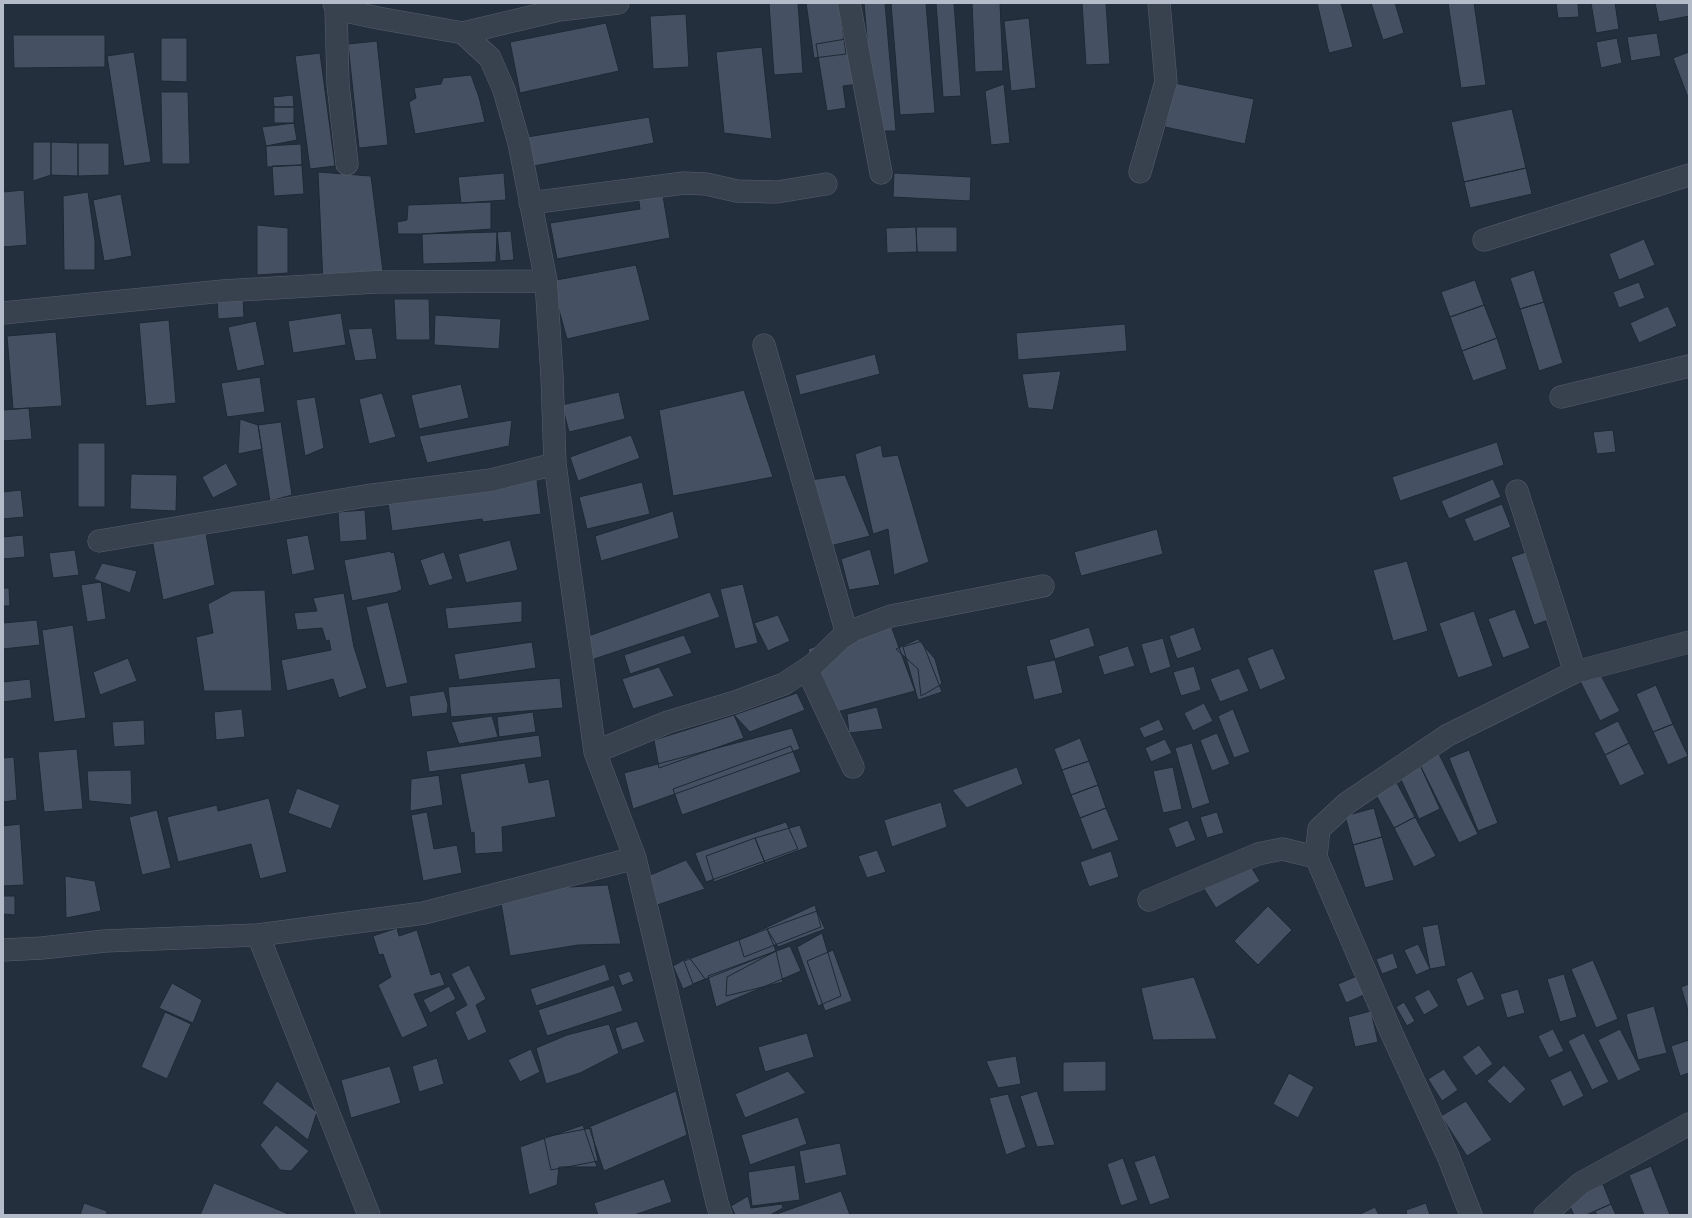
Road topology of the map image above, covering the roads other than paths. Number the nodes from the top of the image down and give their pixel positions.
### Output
1 (618, 3) edge
2 (849, 3) edge
3 (1159, 3) edge
4 (335, 6) edge
5 (558, 7) edge
6 (464, 33) junction
7 (347, 164) dead end
8 (1140, 172) dead end
9 (881, 173) dead end
10 (1689, 175) edge
11 (826, 184) dead end
12 (530, 203) junction
13 (1484, 240) dead end
14 (546, 281) junction
15 (3, 313) edge
16 (764, 345) dead end
17 (1689, 366) edge
18 (1561, 397) dead end
19 (555, 464) junction
20 (1517, 491) dead end
21 (99, 541) dead end
22 (1043, 586) dead end
23 (847, 634) junction
24 (1689, 642) edge
25 (807, 669) junction
26 (1575, 672) junction
27 (595, 752) junction
28 (853, 767) dead end
29 (1316, 857) junction
30 (635, 858) junction
31 (1149, 900) dead end
32 (258, 935) junction
33 (3, 950) edge
34 (1689, 1124) edge
35 (370, 1215) edge
36 (722, 1215) edge
37 (1471, 1215) edge
38 (1545, 1215) edge

1 - 5 street
2 - 9 street
3 - 8 street
4 - 6 street
4 - 7 street
5 - 6 street
6 - 12 street
10 - 13 street
11 - 12 street
12 - 14 street
14 - 15 street
14 - 19 street
16 - 23 street
17 - 18 street
19 - 21 street
19 - 27 street
20 - 26 street
22 - 23 street
23 - 25 street
24 - 26 street
25 - 27 street
25 - 28 street
26 - 29 street
27 - 30 street
29 - 31 street
29 - 37 street
30 - 32 street
30 - 36 street
32 - 33 street
32 - 35 street
34 - 38 street

